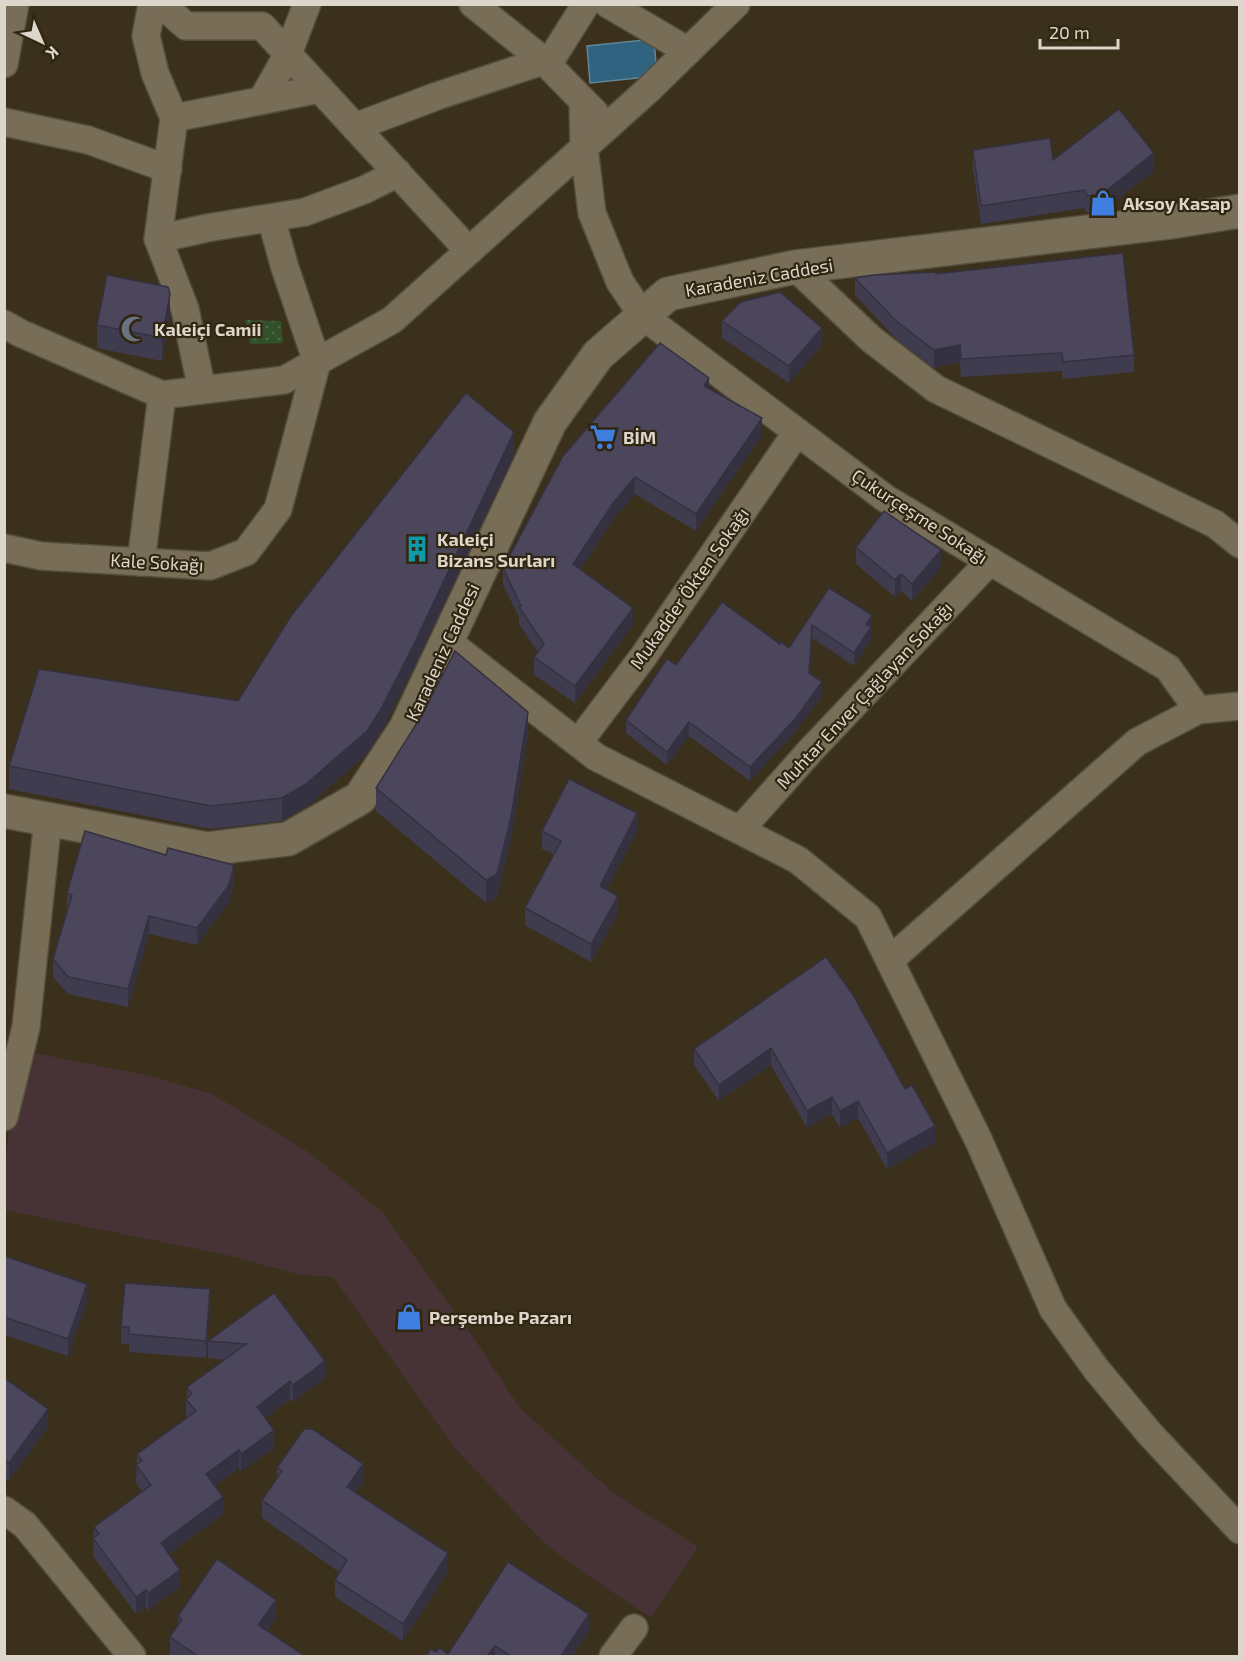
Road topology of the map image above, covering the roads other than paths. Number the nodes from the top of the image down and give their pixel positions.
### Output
1 (15, 4) edge
2 (152, 4) edge
3 (161, 4) edge
4 (307, 4) edge
5 (473, 4) edge
6 (586, 4) edge
7 (608, 4) edge
8 (736, 4) edge
9 (688, 51) junction
10 (288, 54) junction
11 (544, 61) junction
12 (4, 64) edge
13 (320, 90) junction
14 (262, 100) junction
15 (584, 101) junction
16 (174, 118) junction
17 (4, 122) edge
18 (608, 126) junction
19 (355, 127) junction
20 (584, 148) junction
21 (168, 169) junction
22 (398, 174) junction
23 (1239, 211) edge
24 (272, 218) junction
25 (158, 238) junction
26 (469, 251) junction
27 (795, 267) junction
28 (643, 316) junction
29 (4, 324) edge
30 (317, 362) junction
31 (202, 390) junction
32 (162, 395) junction
33 (797, 432) junction
34 (1239, 544) edge
35 (4, 549) edge
36 (990, 561) junction
37 (141, 562) junction
38 (447, 641) junction
39 (1239, 706) edge
40 (1198, 710) junction
41 (578, 743) junction
42 (4, 811) edge
43 (48, 819) junction
44 (740, 830) junction
45 (890, 960) junction
46 (15, 1023) edge
47 (4, 1118) edge
48 (4, 1510) edge
49 (1239, 1530) edge
50 (634, 1628) dead end
51 (132, 1656) edge
52 (613, 1656) edge

1 - 12 street
2 - 16 street
3 - 10 street
4 - 10 street
5 - 11 street
6 - 11 street
7 - 9 street
8 - 9 street
9 - 18 street
10 - 13 street
10 - 14 street
11 - 15 street
11 - 19 street
13 - 14 street
13 - 19 street
14 - 16 street
15 - 18 street
15 - 20 street, Çukurçeşme Sokağı
16 - 21 street
17 - 21 street
18 - 20 street
19 - 22 street
20 - 26 street
20 - 28 street, Çukurçeşme Sokağı
21 - 25 street
22 - 24 street
22 - 26 street
23 - 27 street, Karadeniz Caddesi
24 - 25 street
24 - 30 street
25 - 31 street
26 - 30 street
27 - 28 street, Karadeniz Caddesi
27 - 34 street
28 - 33 street, Çukurçeşme Sokağı
28 - 38 street, Karadeniz Caddesi
29 - 32 street
30 - 31 street
30 - 37 street, Kale Sokağı
31 - 32 street
32 - 37 street
33 - 36 street, Çukurçeşme Sokağı
33 - 41 street, Mukadder Ökten Sokağı
35 - 37 street, Kale Sokağı
36 - 40 street, Çukurçeşme Sokağı
36 - 44 street, Muhtar Enver Çağlayan Sokağı
38 - 41 street
38 - 43 street, Karadeniz Caddesi
39 - 40 street
40 - 45 street
41 - 44 street
42 - 43 street, Karadeniz Caddesi
43 - 46 street
44 - 45 street
45 - 49 street
46 - 47 street
48 - 51 street
50 - 52 street

